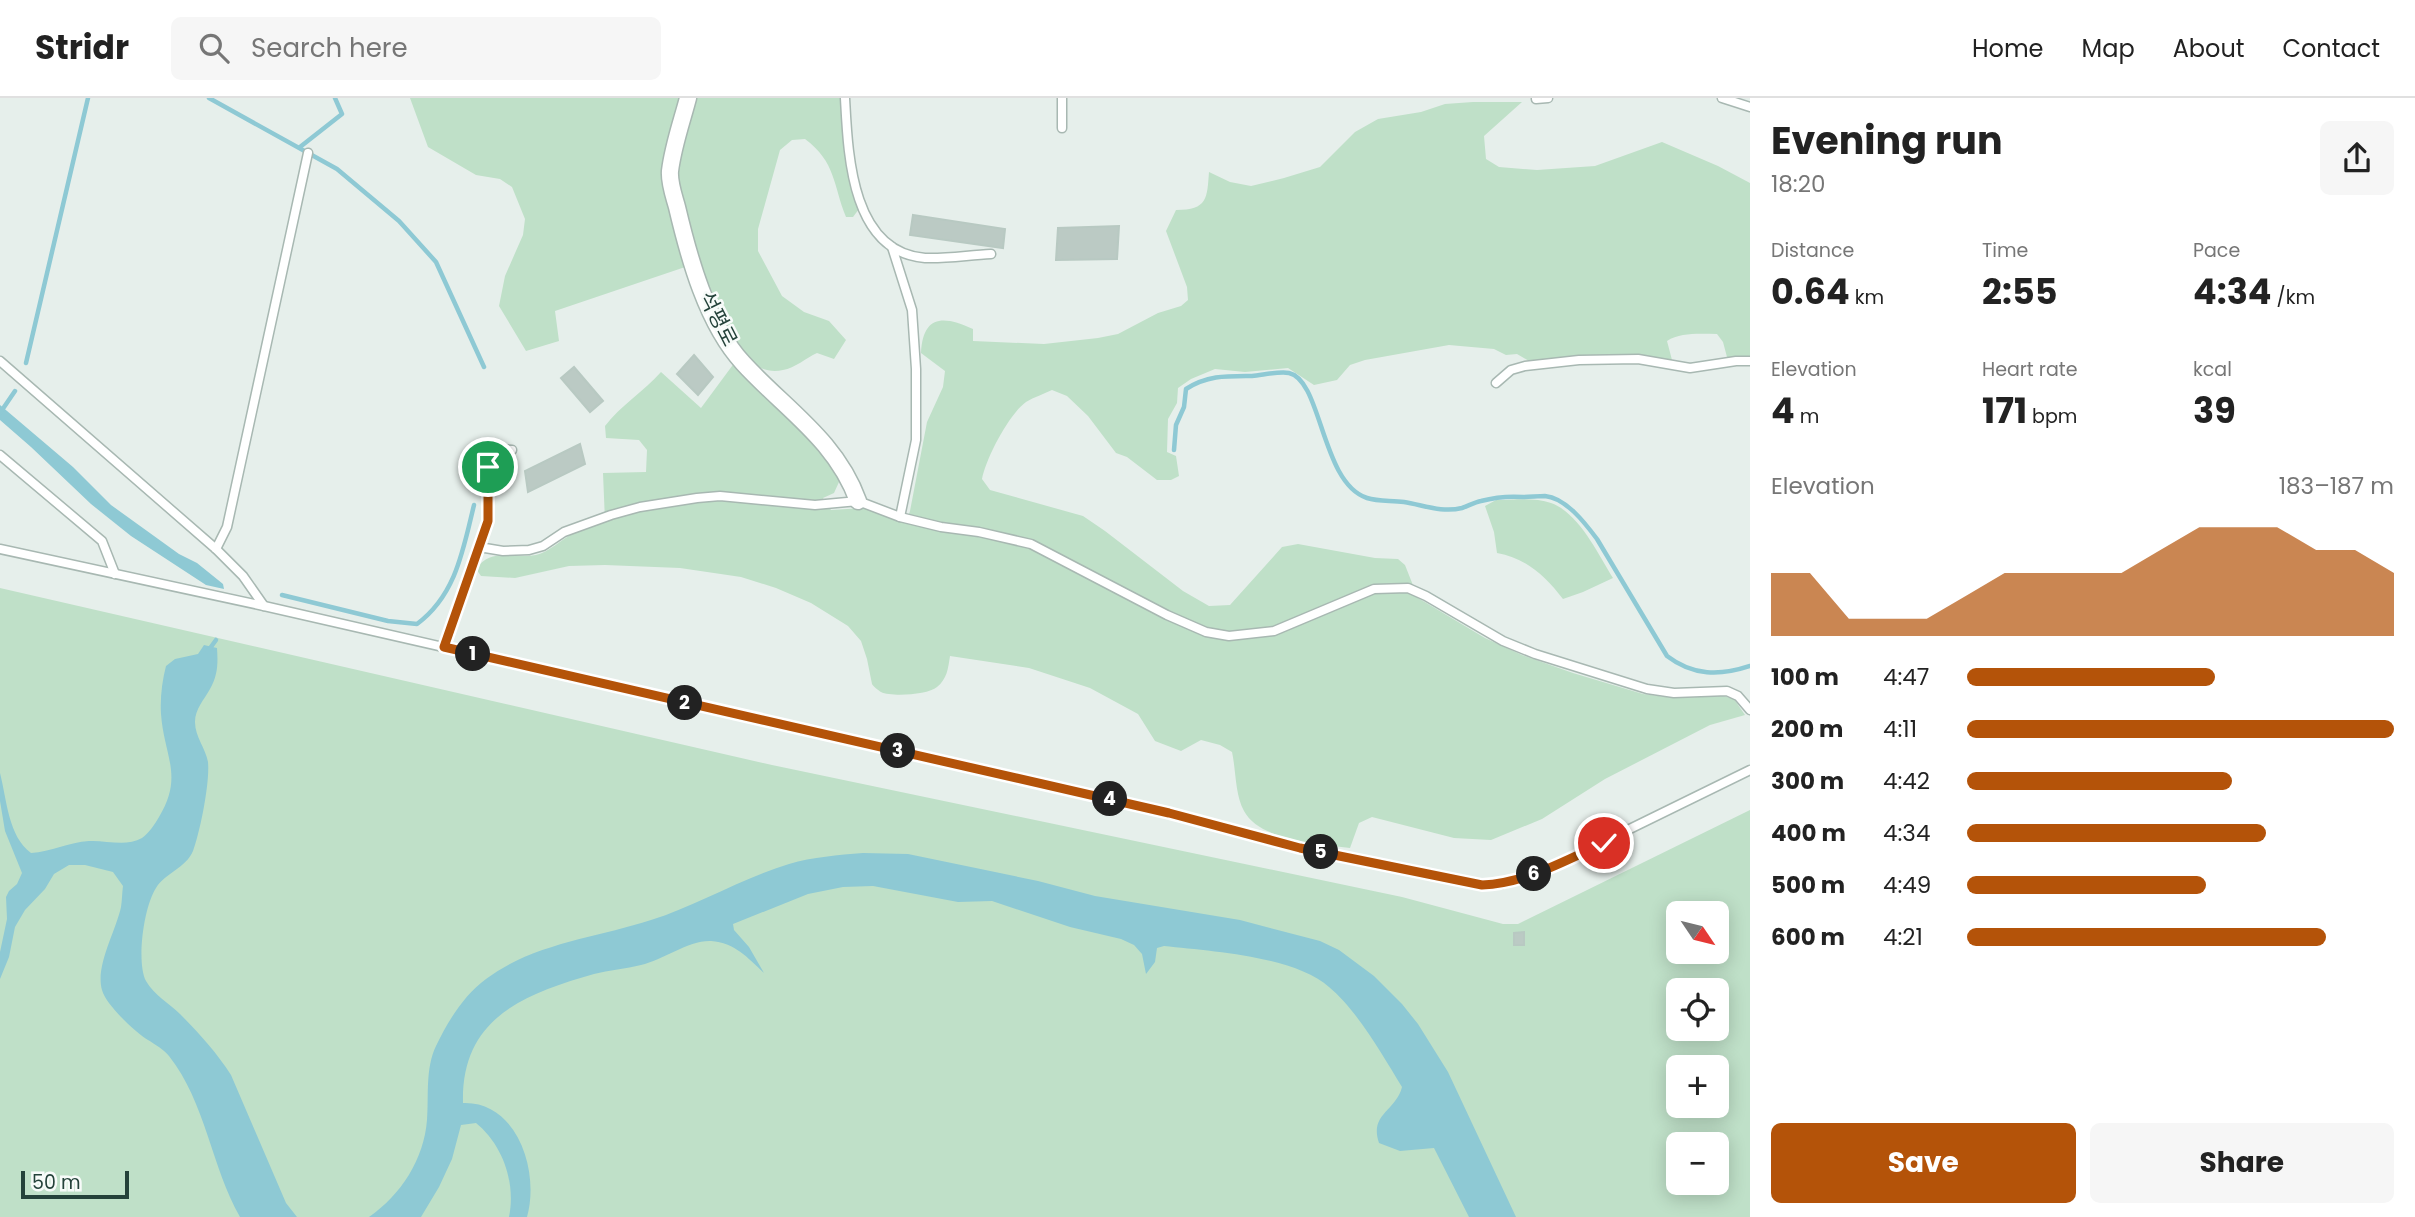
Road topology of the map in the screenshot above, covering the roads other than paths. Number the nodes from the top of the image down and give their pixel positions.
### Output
1 (688, 98) edge
2 (845, 98) edge
3 (1062, 98) edge
4 (1548, 98) edge
5 (1722, 98) edge
6 (1536, 99) edge
7 (1750, 107) edge
8 (1062, 128) dead end
9 (308, 153) dead end
10 (892, 247) junction
11 (990, 254) dead end
12 (0, 361) edge
13 (1750, 361) edge
14 (1496, 383) dead end
15 (512, 450) dead end
16 (0, 455) edge
17 (858, 501) junction
18 (900, 517) junction
19 (479, 547) junction
20 (0, 549) edge
21 (216, 549) junction
22 (115, 573) junction
23 (264, 606) junction
24 (444, 647) junction
25 (1750, 710) edge
26 (1750, 771) edge

1 - 17 street, 석평로
2 - 10 lane
3 - 8 lane
4 - 6 lane
5 - 7 lane
9 - 21 lane
10 - 11 lane
10 - 18 lane
12 - 21 lane
13 - 14 lane
15 - 19 lane
16 - 22 lane
17 - 18 lane
17 - 19 lane
18 - 25 lane
19 - 24 lane
20 - 22 lane
21 - 23 lane
22 - 23 lane
23 - 24 lane
24 - 26 lane

